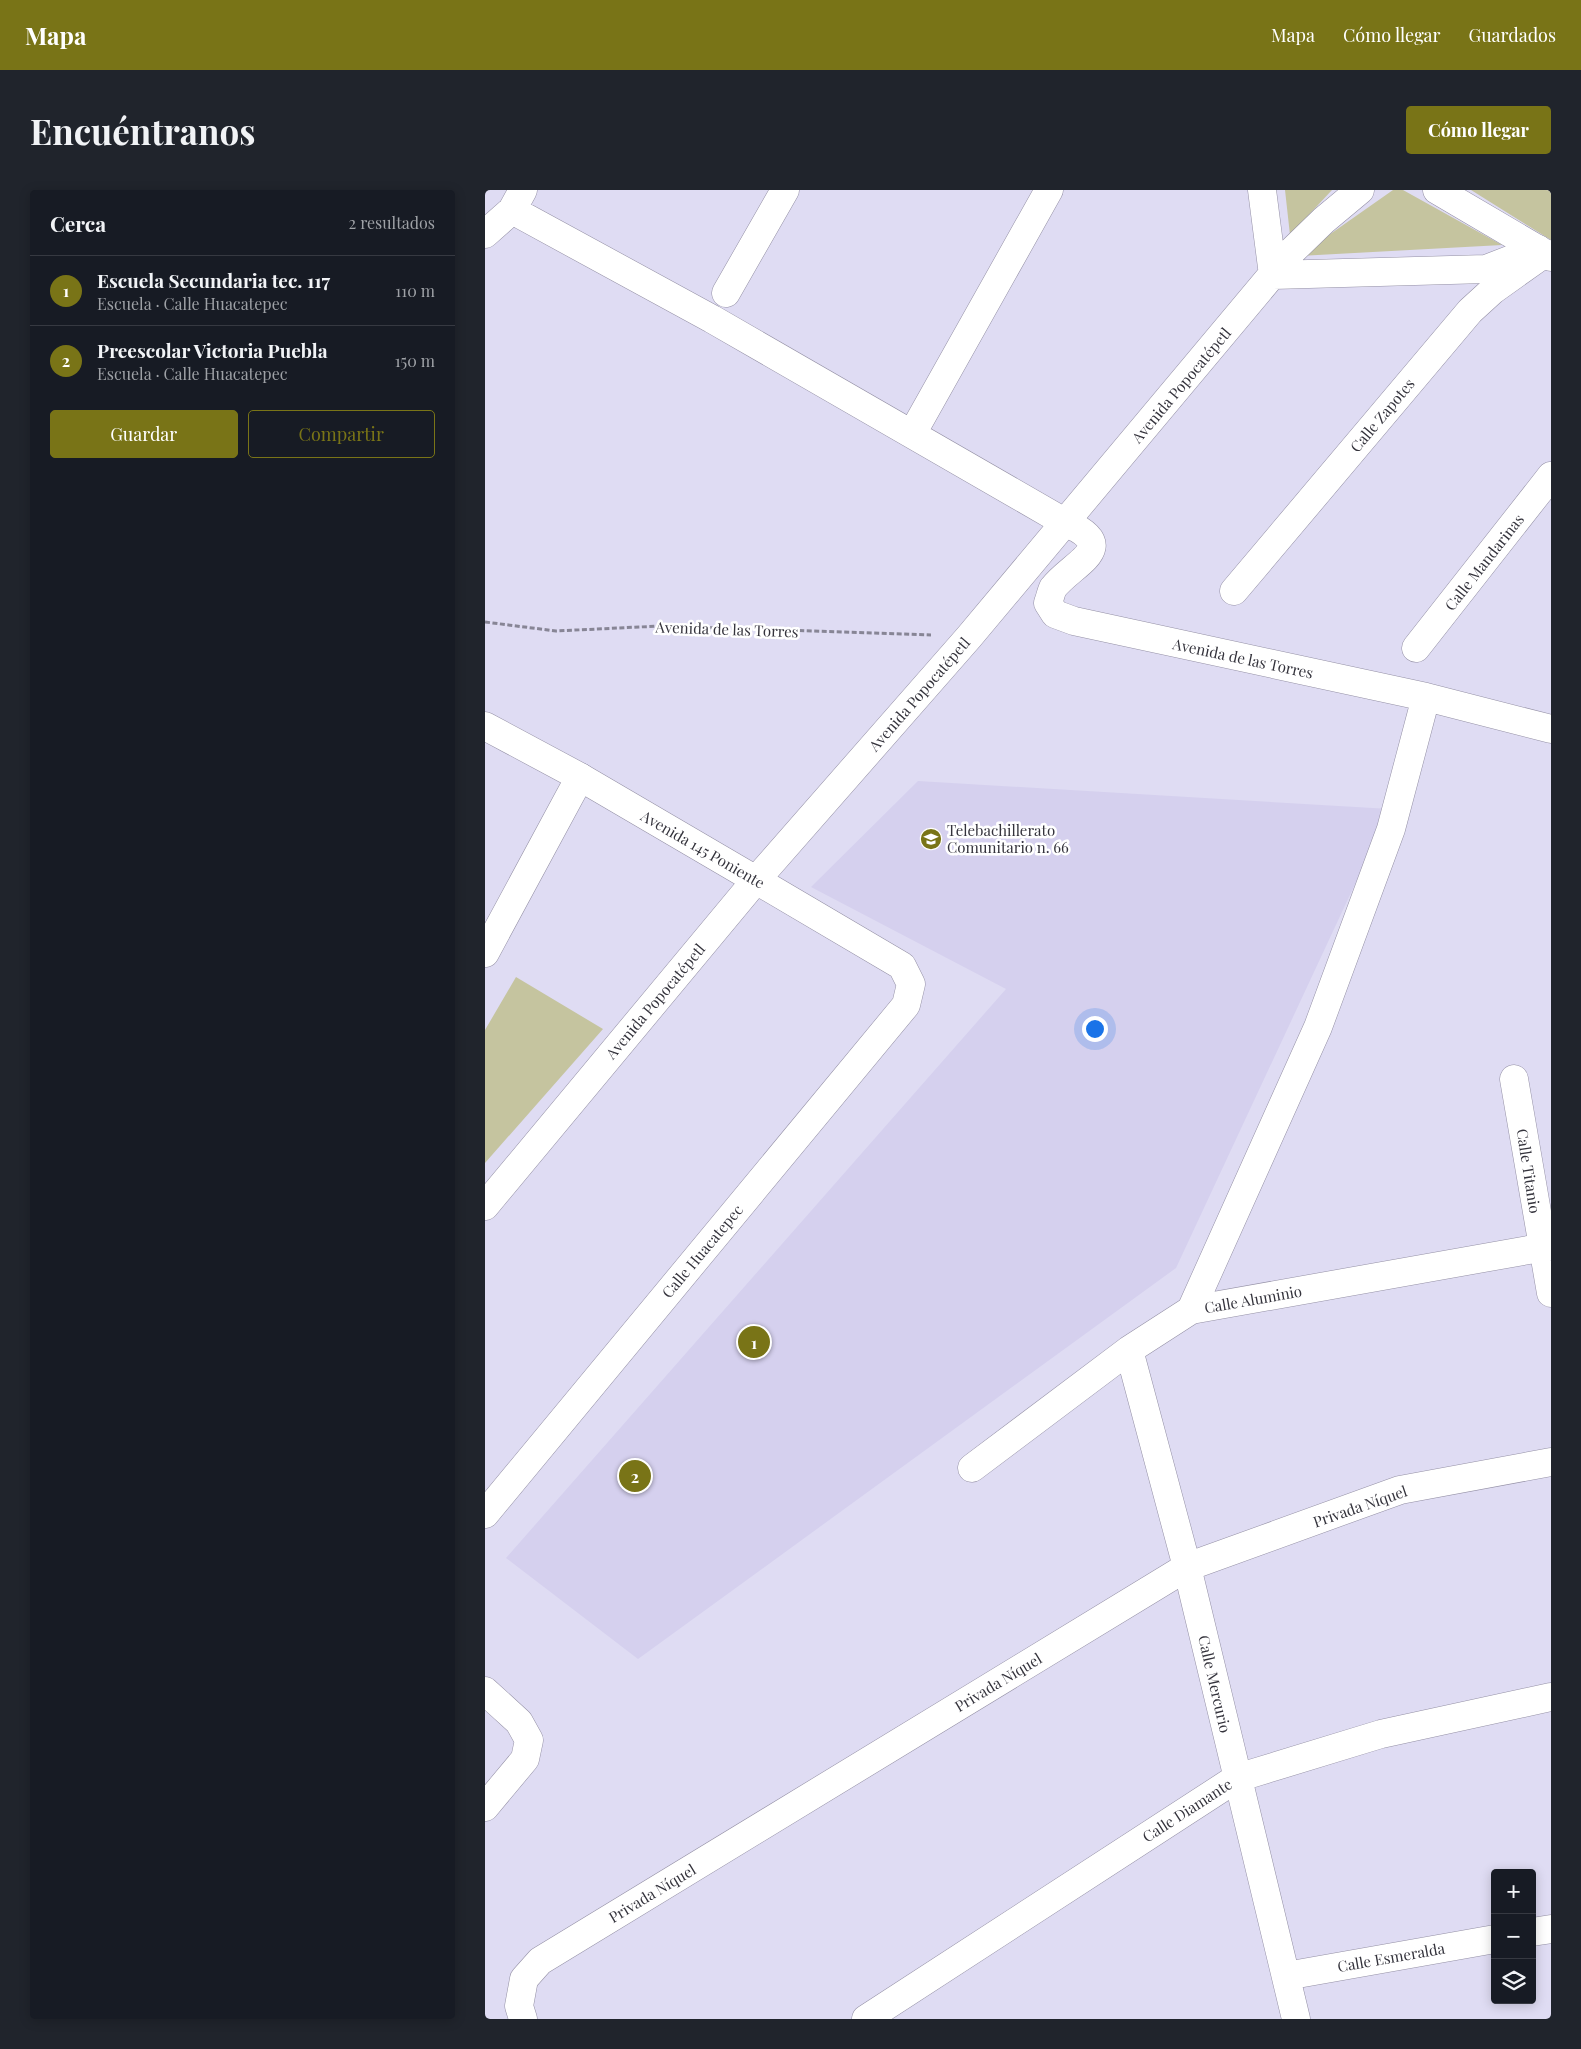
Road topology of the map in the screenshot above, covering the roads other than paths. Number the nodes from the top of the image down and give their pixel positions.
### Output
1 (785, 190) edge
2 (1049, 190) edge
3 (1262, 190) edge
4 (1360, 190) edge
5 (1437, 190) edge
6 (518, 200) edge
7 (485, 234) edge
8 (1544, 253) edge
9 (1273, 275) junction
10 (726, 293) dead end
11 (912, 434) junction
12 (1551, 476) edge
13 (1066, 523) junction
14 (1234, 591) dead end
15 (1416, 648) dead end
16 (1426, 697) junction
17 (485, 726) edge
18 (1550, 729) edge
19 (580, 777) junction
20 (756, 880) junction
21 (485, 953) edge
22 (911, 984) joint
23 (1514, 1079) dead end
24 (485, 1206) edge
25 (1546, 1247) edge
26 (1551, 1293) edge
27 (1191, 1310) junction
28 (1129, 1350) junction
29 (1551, 1462) edge
30 (972, 1468) dead end
31 (485, 1514) edge
32 (1187, 1567) junction
33 (485, 1691) edge
34 (1551, 1697) edge
35 (1237, 1778) junction
36 (485, 1807) edge
37 (1551, 1929) edge
38 (1536, 1931) edge
39 (1491, 1940) edge
40 (1286, 1976) junction
41 (523, 2019) edge
42 (865, 2019) edge
43 (1296, 2019) edge

1 - 10 street
2 - 11 street
3 - 9 street
4 - 9 street, Avenida Popocatépetl
5 - 8 street
6 - 7 street
6 - 11 street
8 - 9 street
8 - 14 street, Calle Zapotes
9 - 13 street, Avenida Popocatépetl
11 - 13 street
12 - 15 street, Calle Mandarinas
13 - 16 street, Avenida de las Torres
13 - 20 street, Avenida Popocatépetl
16 - 18 street, Avenida de las Torres
16 - 27 street
17 - 19 street, Avenida 145 Poniente
19 - 20 street, Avenida 145 Poniente
19 - 21 street
20 - 22 street, Avenida 145 Poniente
20 - 24 street, Avenida Popocatépetl
22 - 31 street, Calle Huacatepec
23 - 25 street, Calle Titanio
25 - 26 street, Calle Titanio
25 - 27 street, Calle Aluminio
27 - 28 street, Calle Aluminio
28 - 30 street, Calle Aluminio
28 - 32 street, Calle Mercurio
29 - 32 street, Privada Níquel
32 - 35 street, Calle Mercurio
32 - 41 street, Privada Níquel
33 - 36 street
34 - 35 street, Calle Diamante
35 - 40 street, Calle Mercurio
35 - 42 street, Calle Diamante
37 - 38 street
39 - 40 street, Calle Esmeralda
40 - 43 street, Calle Mercurio

